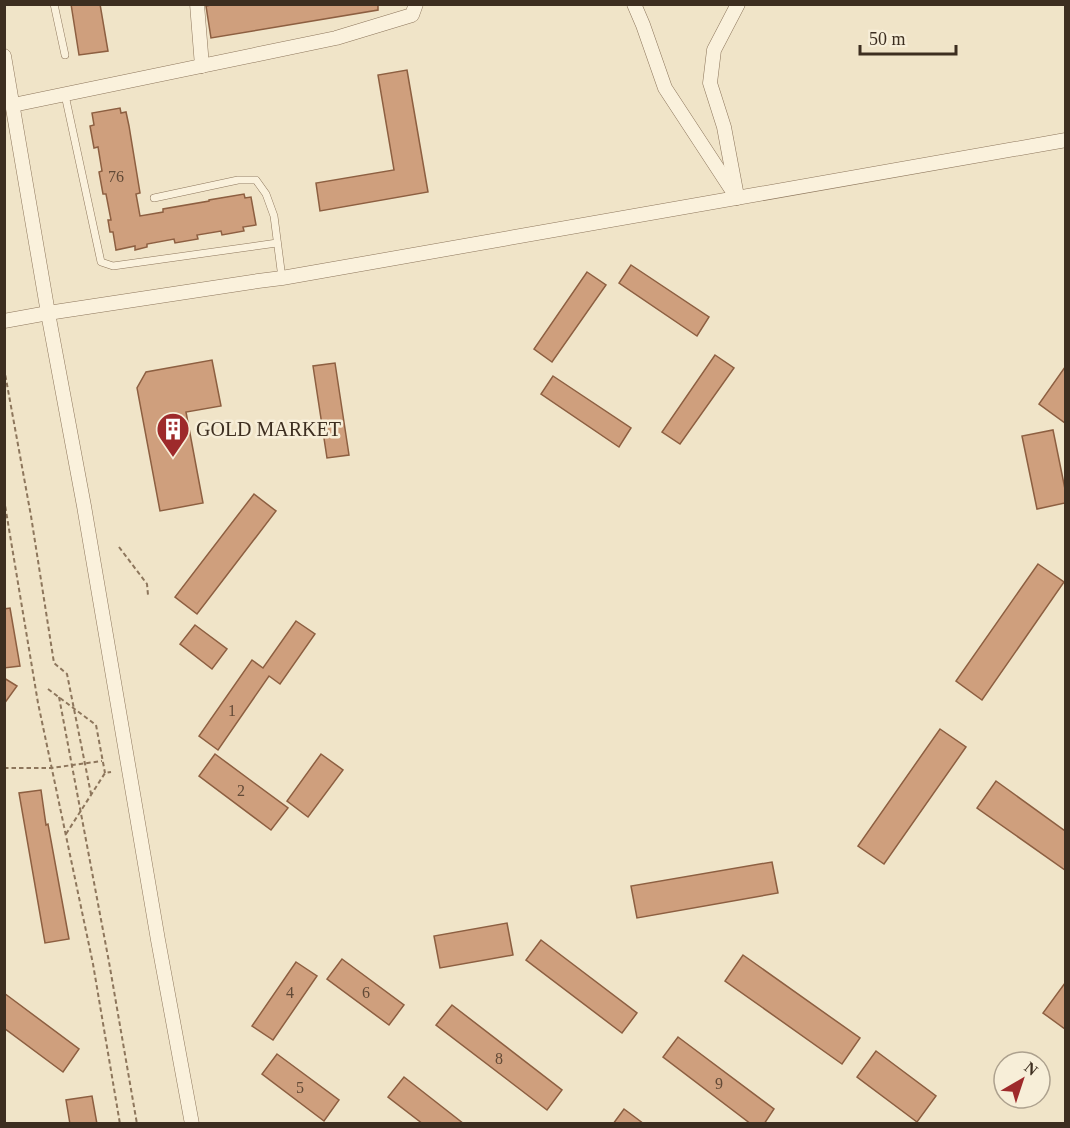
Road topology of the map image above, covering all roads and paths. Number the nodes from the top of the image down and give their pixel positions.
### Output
1 (54, 4) edge
2 (197, 4) edge
3 (416, 4) edge
4 (634, 4) edge
5 (738, 4) edge
6 (64, 55) dead end
7 (4, 56) edge
8 (202, 66) junction
9 (65, 95) junction
10 (13, 105) junction
11 (1065, 140) edge
12 (154, 198) dead end
13 (737, 198) junction
14 (277, 243) junction
15 (282, 278) junction
16 (48, 313) junction
17 (4, 321) edge
18 (4, 368) edge
19 (4, 499) edge
20 (119, 547) dead end
21 (148, 595) dead end
22 (48, 689) dead end
23 (59, 697) junction
24 (74, 709) junction
25 (102, 761) junction
26 (86, 764) junction
27 (72, 765) junction
28 (4, 768) edge
29 (51, 768) junction
30 (111, 772) dead end
31 (105, 773) junction
32 (91, 794) junction
33 (80, 811) junction
34 (66, 835) junction
35 (120, 1124) edge
36 (137, 1124) edge
37 (192, 1124) edge

1 - 6 lane
2 - 8 street
3 - 8 street
4 - 13 street
5 - 13 street
7 - 10 street
8 - 9 street
9 - 10 street
9 - 14 lane
10 - 16 street
11 - 13 street
12 - 14 lane
13 - 15 street
14 - 15 lane
15 - 16 street
16 - 17 street
16 - 37 street
18 - 24 path
19 - 29 path
20 - 21 path
22 - 23 path
23 - 24 path
23 - 27 path
24 - 25 path
24 - 26 path
25 - 26 path
25 - 31 path
26 - 27 path
26 - 32 path
27 - 29 path
27 - 33 path
28 - 29 path
29 - 34 path
30 - 31 path
31 - 32 path
32 - 33 path
33 - 34 path
33 - 36 path
34 - 35 path

